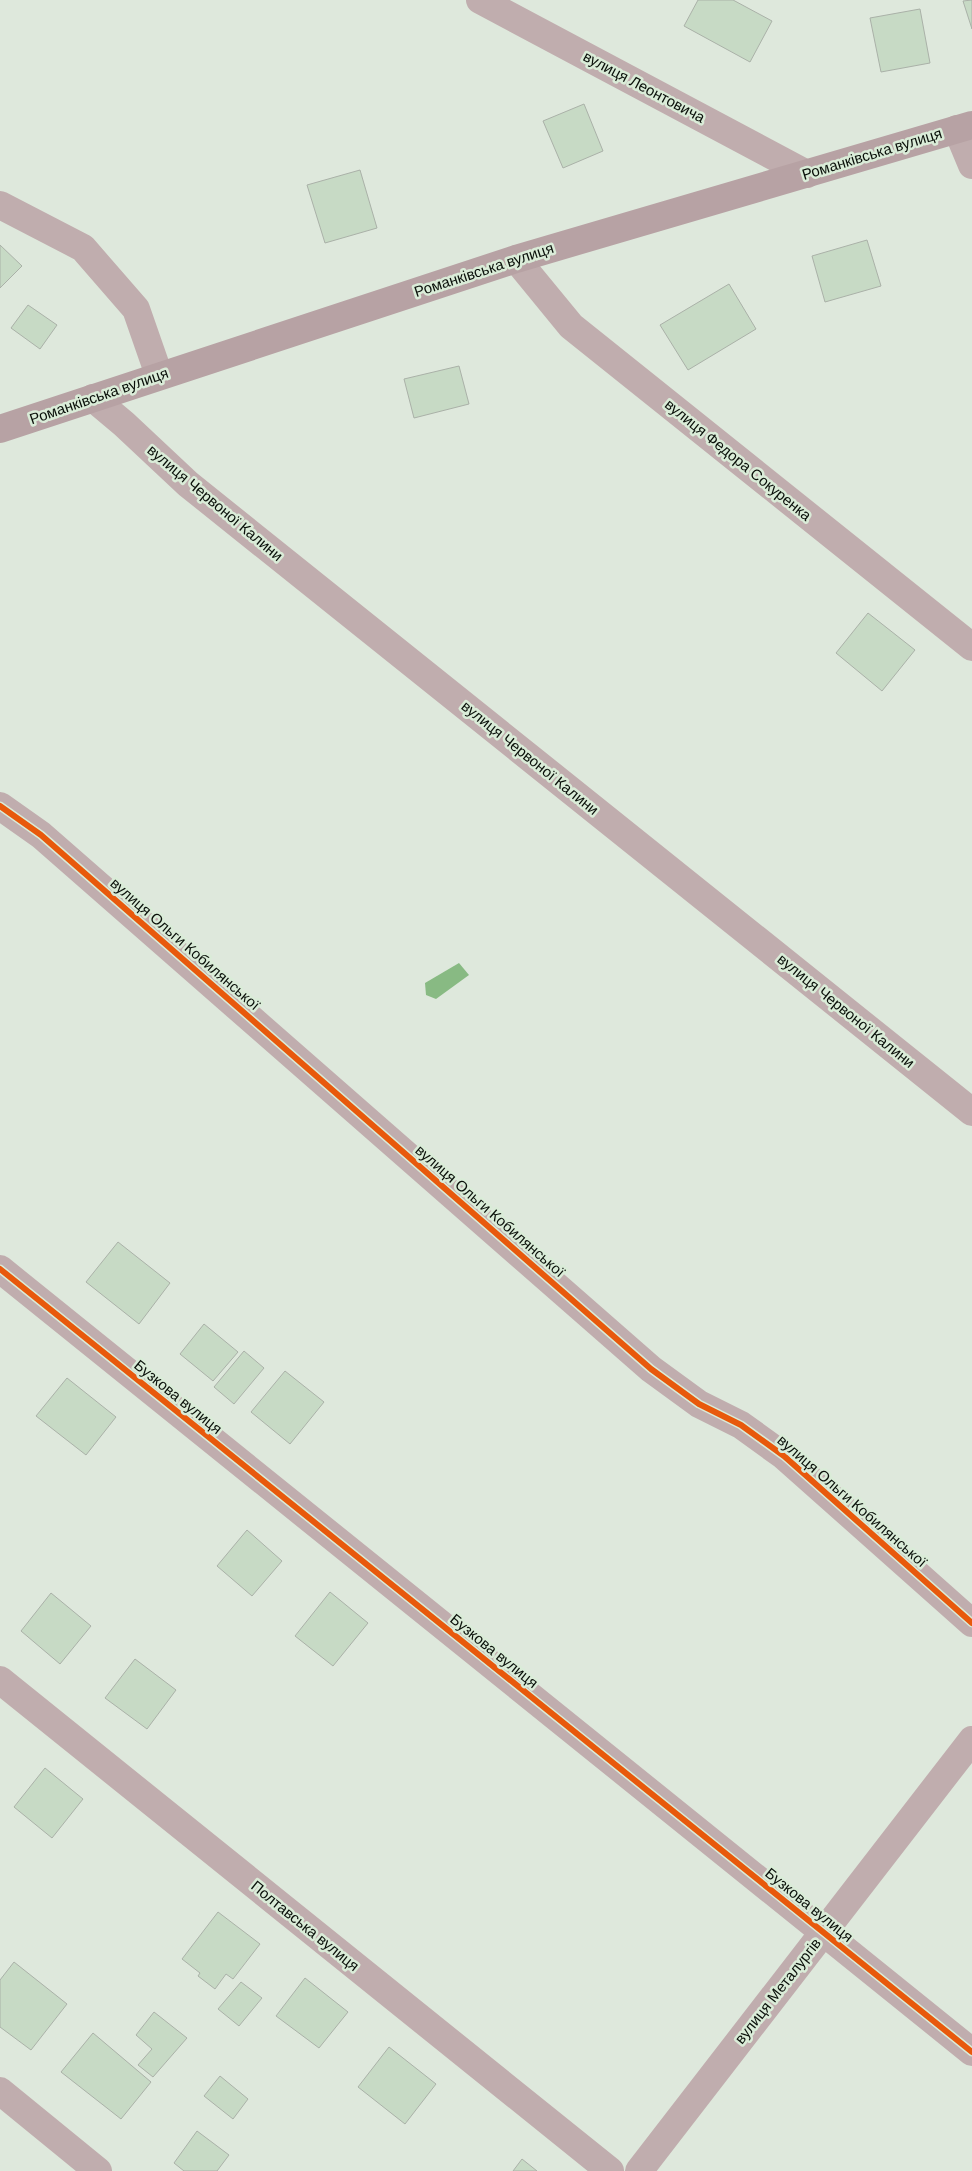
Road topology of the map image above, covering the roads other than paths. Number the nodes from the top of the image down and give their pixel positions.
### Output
1 (480, 0) edge
2 (965, 127) edge
3 (972, 165) edge
4 (807, 174) junction
5 (0, 205) edge
6 (516, 259) junction
7 (159, 375) junction
8 (93, 398) junction
9 (0, 429) edge
10 (972, 647) edge
11 (0, 806) edge
12 (972, 1112) edge
13 (0, 1269) edge
14 (972, 1623) edge
15 (0, 1680) edge
16 (972, 1740) edge
17 (824, 1933) junction
18 (972, 2052) edge
19 (0, 2091) edge
20 (98, 2171) edge
21 (610, 2171) edge
22 (639, 2171) edge

1 - 4 street, вулиця Леонтовича
2 - 3 street
2 - 4 main road, Романківська вулиця
4 - 6 main road, Романківська вулиця
5 - 7 street
6 - 7 main road, Романківська вулиця
6 - 10 street, вулиця Федора Сокуренка
7 - 8 main road, Романківська вулиця
8 - 9 main road, Романківська вулиця
8 - 12 street, вулиця Червоної Калини
11 - 14 street, вулиця Ольги Кобилянської
13 - 17 street, Бузкова вулиця
15 - 21 street, Полтавська вулиця
16 - 17 street, вулиця Металургів
17 - 18 street, Бузкова вулиця
17 - 22 street, вулиця Металургів
19 - 20 street

